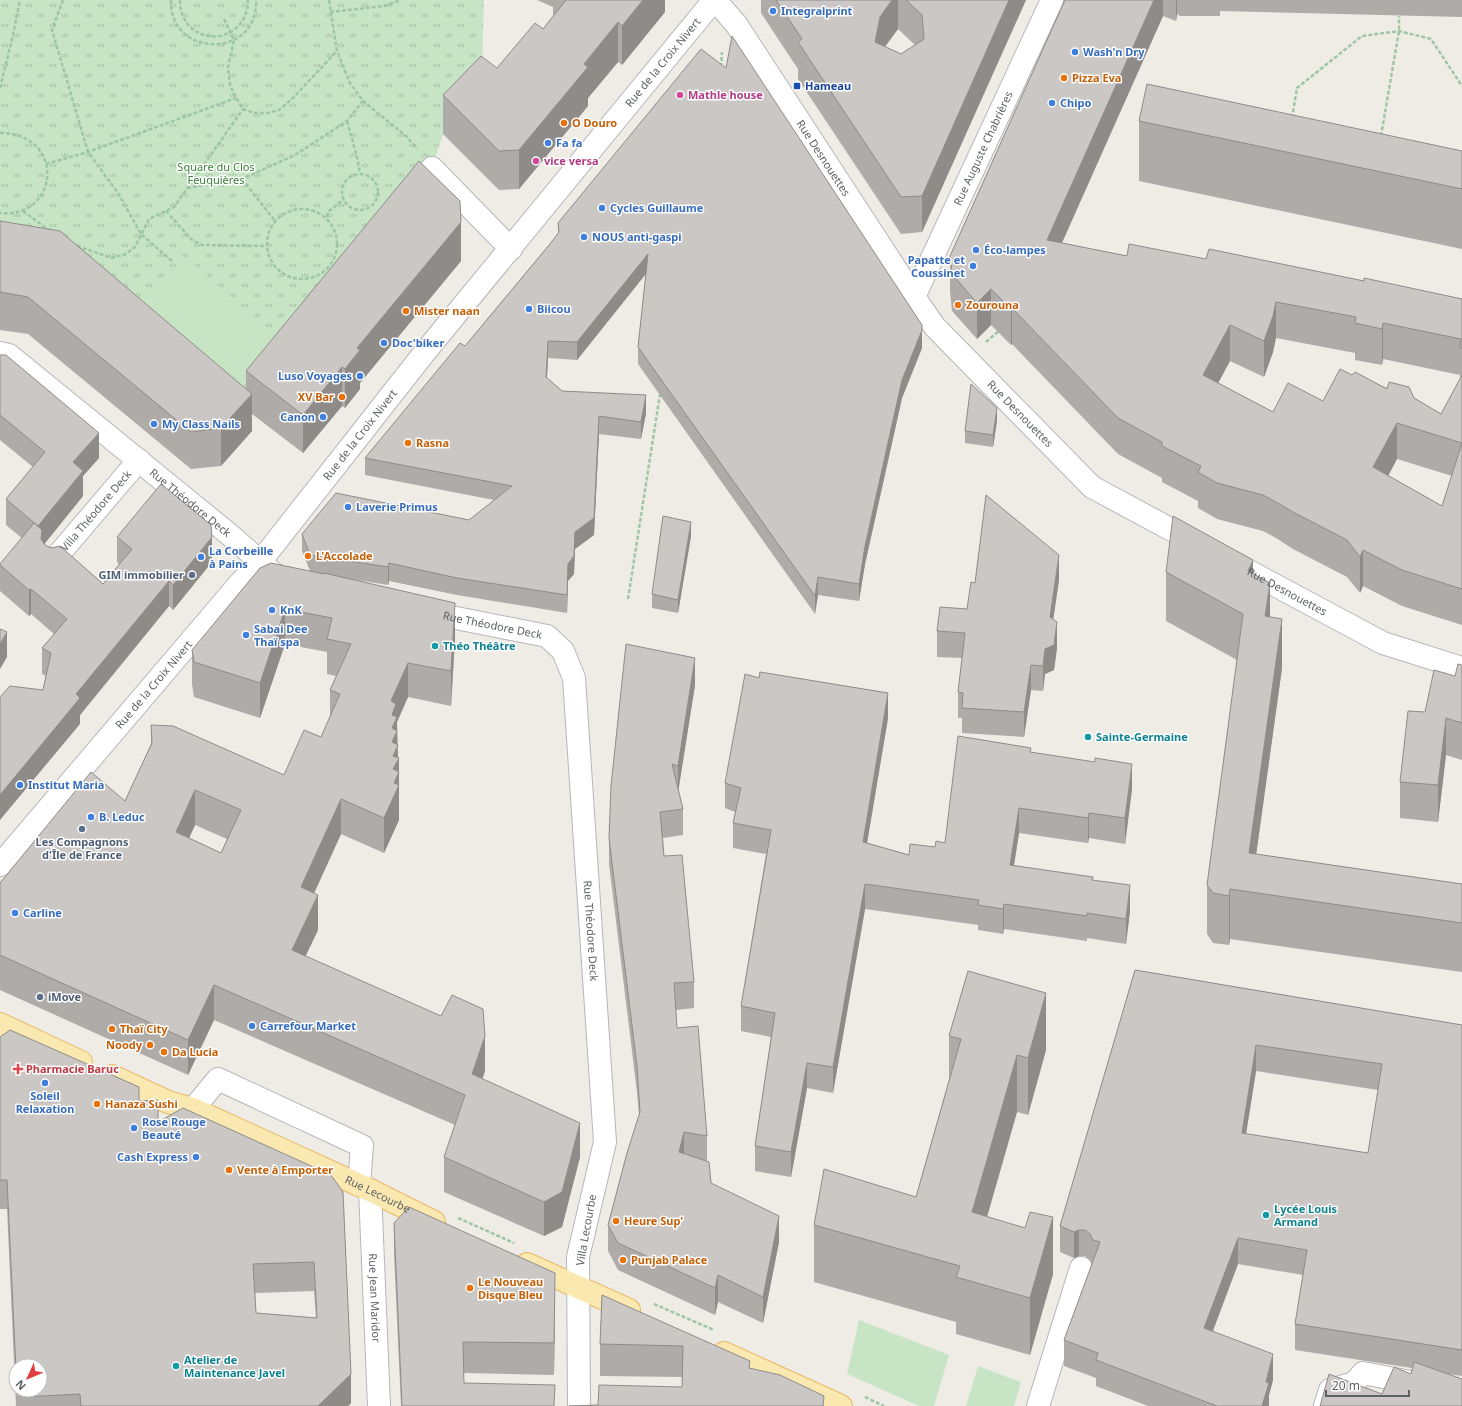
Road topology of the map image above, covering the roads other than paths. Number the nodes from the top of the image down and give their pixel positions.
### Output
1 (714, 0) edge
2 (1052, 0) edge
3 (432, 168) road end
4 (511, 249) junction
5 (914, 297) junction
6 (0, 353) edge
7 (139, 460) junction
8 (53, 561) edge
9 (260, 562) junction
10 (304, 585) edge
11 (404, 606) edge
12 (1462, 668) edge
13 (0, 865) edge
14 (0, 1024) edge
15 (193, 1109) junction
16 (597, 1172) joint
17 (364, 1188) junction
18 (449, 1229) edge
19 (507, 1255) edge
20 (1081, 1268) dead end
21 (579, 1288) junction
22 (644, 1317) edge
23 (703, 1344) edge
24 (1462, 1392) edge
25 (379, 1406) edge
26 (579, 1406) edge
27 (841, 1406) edge
28 (1038, 1406) edge
29 (1325, 1406) edge

1 - 4 street, Rue de la Croix Nivert
1 - 5 street, Rue Desnouettes
2 - 5 street, Rue Auguste Chabrières
3 - 4 street
4 - 9 street, Rue de la Croix Nivert
5 - 12 street, Rue Desnouettes
6 - 7 street, Rue Théodore Deck
7 - 8 street, Villa Théodore Deck
7 - 9 street, Rue Théodore Deck
9 - 10 street, Rue Théodore Deck
9 - 13 street, Rue de la Croix Nivert
11 - 16 street, Rue Théodore Deck
14 - 15 main road, Rue Lecourbe
15 - 17 main road, Rue Lecourbe
15 - 17 street, Rue Jean Maridor
16 - 21 street, Villa Lecourbe
17 - 18 main road, Rue Lecourbe
17 - 25 street, Rue Jean Maridor
19 - 21 main road
20 - 28 street
21 - 22 main road
21 - 26 street, Villa Lecourbe
23 - 27 main road
24 - 29 street

